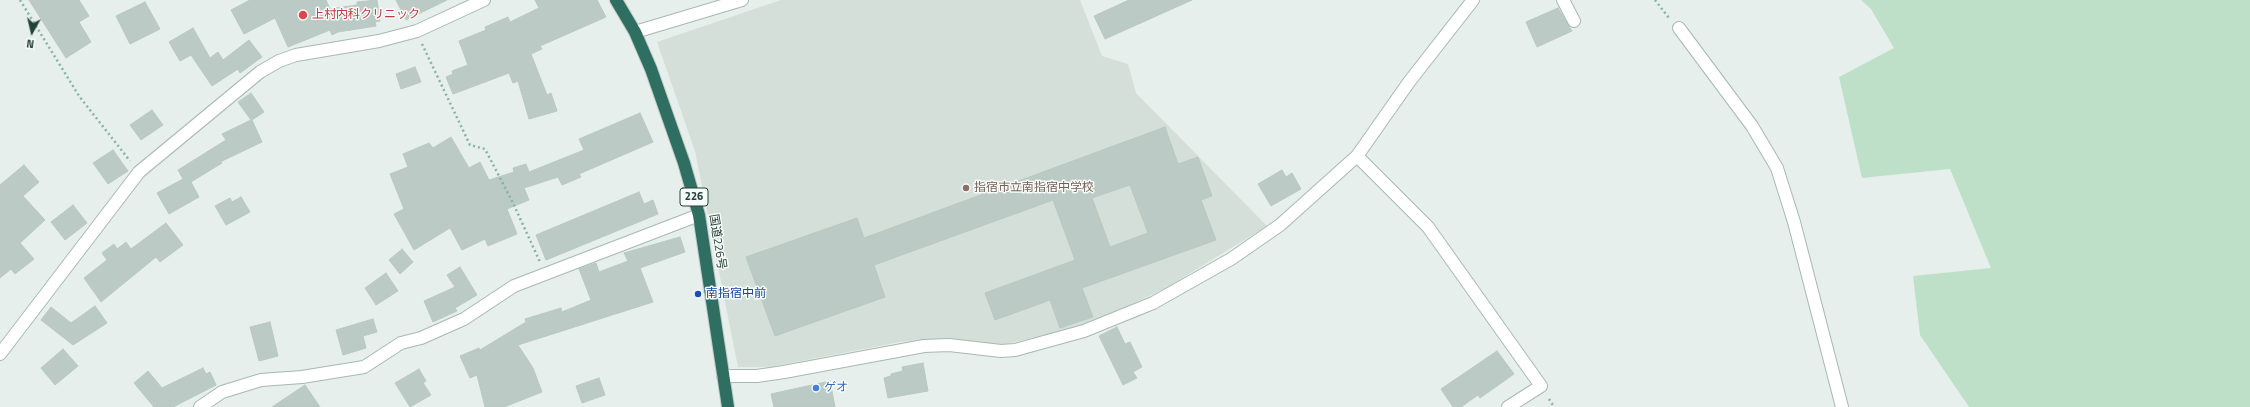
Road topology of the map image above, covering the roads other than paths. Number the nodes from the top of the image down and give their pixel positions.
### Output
1 (484, 0) edge
2 (616, 0) edge
3 (742, 0) edge
4 (1473, 0) edge
5 (1563, 0) edge
6 (1574, 21) dead end
7 (1679, 28) road end
8 (635, 32) junction
9 (1357, 156) junction
10 (699, 215) junction
11 (0, 354) edge
12 (723, 376) junction
13 (200, 407) edge
14 (728, 407) edge
15 (1508, 407) edge
16 (1842, 407) edge

1 - 11 street
2 - 8 highway, 国道226号 / 226
3 - 8 street
4 - 9 street
5 - 6 street
7 - 16 street
8 - 10 highway, 国道226号 / 226
9 - 12 street
9 - 15 street
10 - 12 highway, 国道226号 / 226
10 - 13 street
12 - 14 highway, 国道226号 / 226

